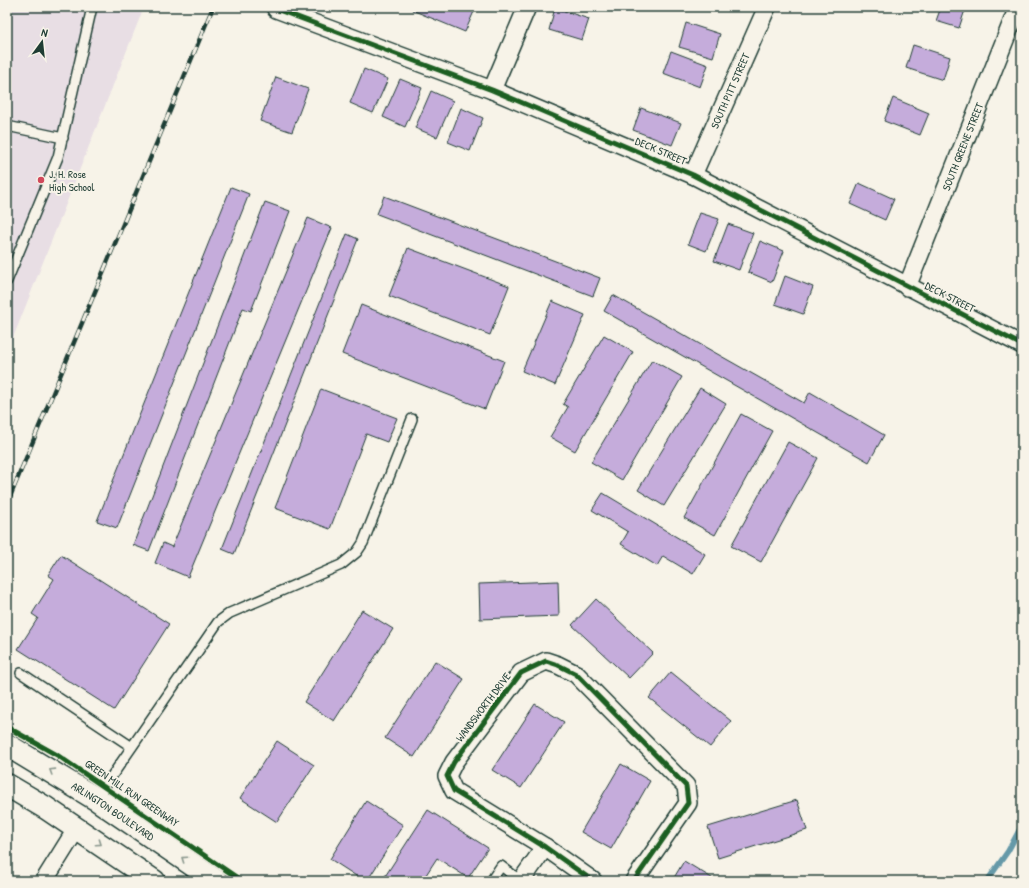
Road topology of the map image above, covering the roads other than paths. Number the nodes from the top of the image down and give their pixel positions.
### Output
1 (92, 7) edge
2 (527, 7) edge
3 (767, 7) edge
4 (1018, 7) edge
5 (276, 9) dead end
6 (492, 90) junction
7 (7, 126) edge
8 (63, 138) junction
9 (693, 175) junction
10 (7, 281) edge
11 (907, 287) junction
12 (1022, 345) edge
13 (412, 419) dead end
14 (21, 673) dead end
15 (7, 745) edge
16 (132, 747) junction
17 (7, 784) edge
18 (96, 799) junction
19 (77, 828) junction
20 (544, 847) junction
21 (44, 881) edge
22 (154, 881) edge
23 (216, 881) edge
24 (491, 881) edge
25 (521, 881) edge
26 (592, 881) edge
27 (634, 881) edge

1 - 8 lane
2 - 6 street
3 - 9 street, SOUTH PITT STREET
4 - 11 street, SOUTH GREENE STREET
5 - 6 street, DECK STREET
6 - 9 street, DECK STREET
7 - 8 lane
8 - 10 lane
9 - 11 street, DECK STREET
11 - 12 street, DECK STREET
13 - 16 lane
14 - 16 lane
18 -> 15 main road, ARLINGTON BOULEVARD
16 - 18 lane
17 - 19 main road
18 - 19 main road
23 -> 18 main road, ARLINGTON BOULEVARD
19 - 21 street
19 -> 22 main road
20 - 25 street
20 - 26 street, WANDSWORTH DRIVE
20 - 27 street, WANDSWORTH DRIVE
24 - 25 lane

